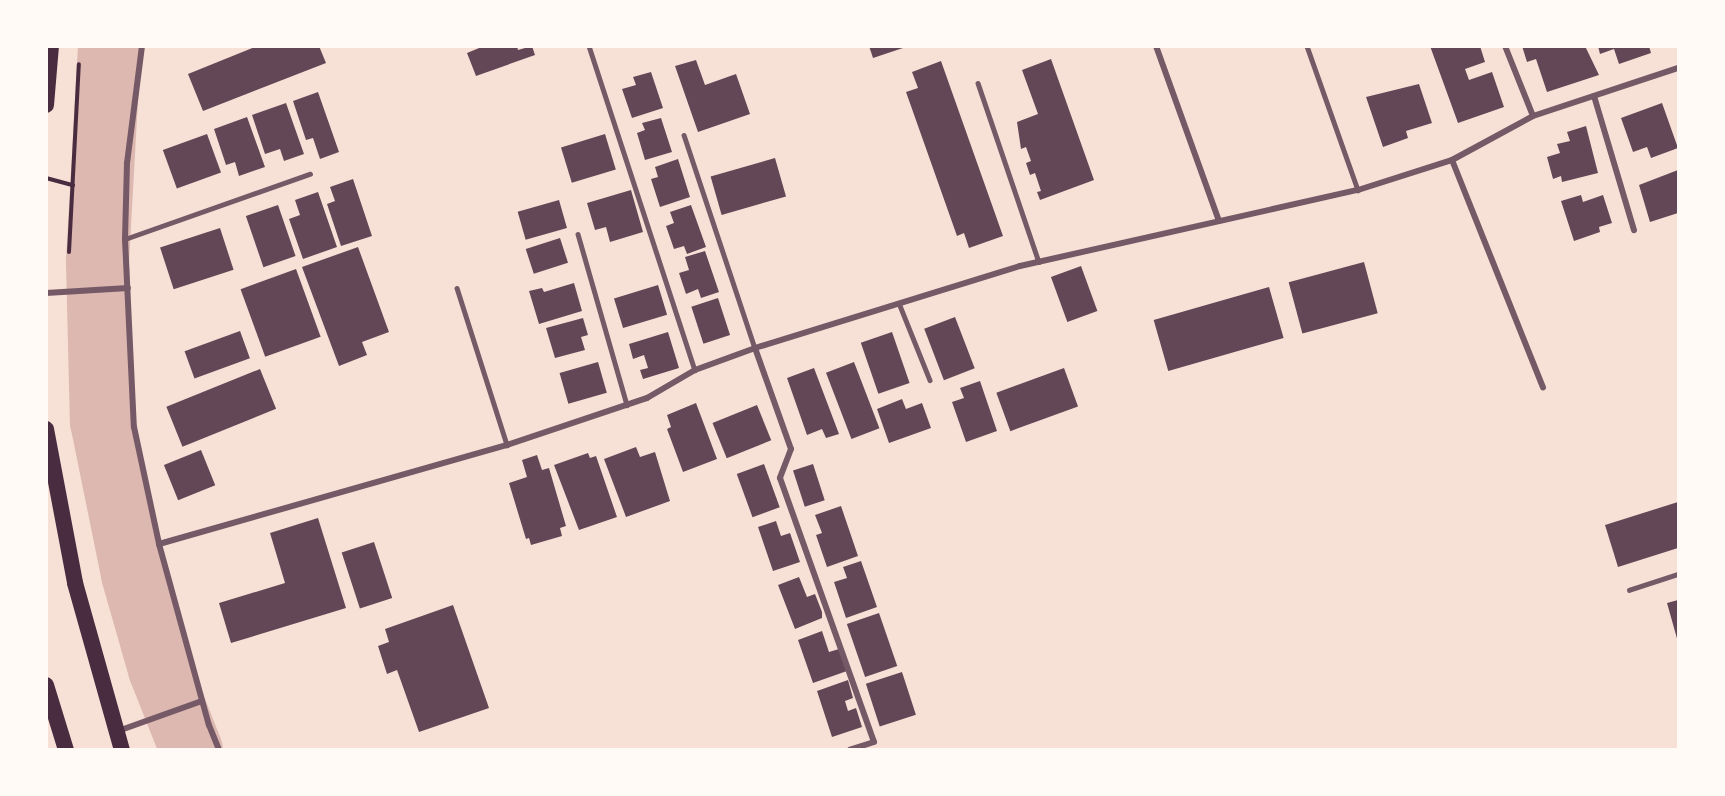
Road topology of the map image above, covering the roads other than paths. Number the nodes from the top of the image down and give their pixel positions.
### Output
1 (51, 46) edge
2 (142, 46) edge
3 (589, 46) edge
4 (1156, 46) edge
5 (1307, 46) edge
6 (1505, 46) edge
7 (1678, 68) edge
8 (978, 83) dead end
9 (1594, 96) junction
10 (46, 105) edge
11 (1533, 117) junction
12 (684, 135) dead end
13 (1452, 160) junction
14 (310, 174) dead end
15 (1358, 190) junction
16 (1219, 221) junction
17 (1634, 230) dead end
18 (578, 234) dead end
19 (125, 239) junction
20 (1039, 261) junction
21 (128, 288) junction
22 (457, 288) dead end
23 (46, 293) edge
24 (899, 303) junction
25 (755, 348) junction
26 (695, 370) junction
27 (930, 380) dead end
28 (1543, 388) dead end
29 (627, 405) junction
30 (46, 429) edge
31 (507, 445) junction
32 (159, 544) junction
33 (1678, 574) edge
34 (1629, 590) dead end
35 (46, 685) edge
36 (201, 701) junction
37 (118, 731) junction
38 (66, 750) edge
39 (123, 750) edge
40 (219, 750) edge
41 (850, 750) edge

1 - 10 highway
2 - 19 street
3 - 26 lane
4 - 16 street
5 - 15 lane
6 - 11 street
7 - 9 street
8 - 20 lane
9 - 11 street
9 - 17 street
11 - 13 street
12 - 25 lane
13 - 15 street
13 - 28 street
14 - 19 lane
15 - 16 street
16 - 20 street
18 - 29 lane
19 - 21 street
20 - 24 street
21 - 23 street
21 - 32 street
22 - 31 lane
24 - 25 street
24 - 27 lane
25 - 26 street
25 - 41 street
26 - 29 street
29 - 31 street
30 - 37 highway
31 - 32 street
32 - 36 street
33 - 34 lane
35 - 38 highway
36 - 37 street
36 - 40 street
37 - 39 highway

